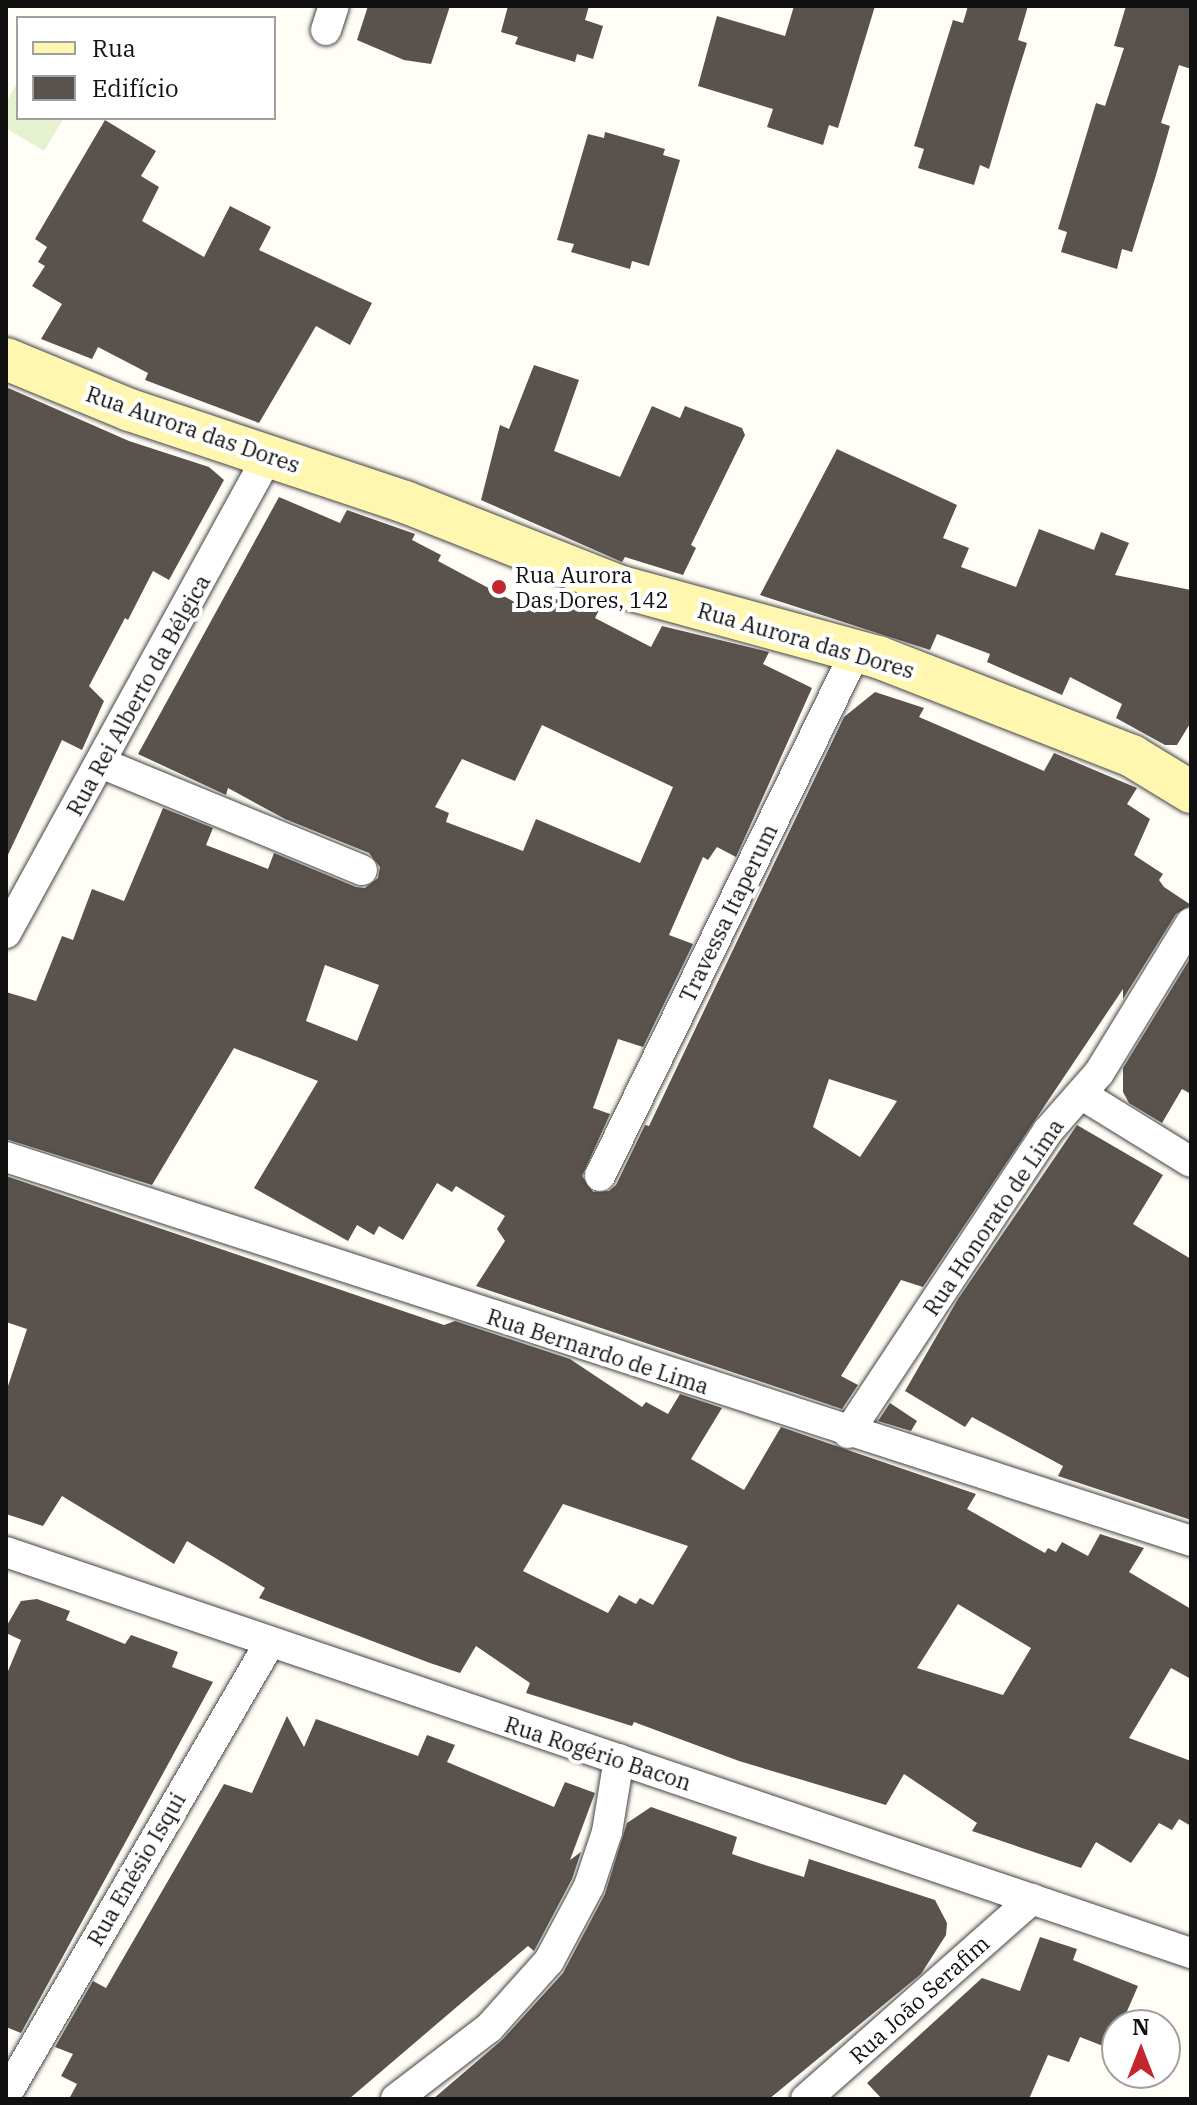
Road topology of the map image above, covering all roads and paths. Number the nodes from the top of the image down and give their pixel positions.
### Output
1 (6, 359) edge
2 (268, 456) junction
3 (856, 651) junction
4 (101, 763) junction
5 (1191, 792) edge
6 (362, 870) dead end
7 (1191, 923) edge
8 (6, 933) edge
9 (1081, 1094) junction
10 (6, 1157) edge
11 (1191, 1162) edge
12 (600, 1176) dead end
13 (848, 1433) junction
14 (1191, 1541) edge
15 (9, 1560) edge
16 (269, 1644) junction
17 (619, 1759) junction
18 (1032, 1899) junction
19 (1191, 1953) edge
20 (6, 2095) edge
21 (396, 2099) edge
22 (806, 2099) edge

1 - 2 main road, Rua Aurora das Dores
2 - 3 main road, Rua Aurora das Dores
2 - 4 street, Rua Rei Alberto da Bélgica
3 - 5 main road, Rua Aurora das Dores
3 - 12 street, Travessa Itaperum
4 - 6 street
4 - 8 street, Rua Rei Alberto da Bélgica
7 - 9 street, Rua Honorato de Lima
9 - 11 street
9 - 13 street, Rua Honorato de Lima
10 - 13 street, Rua Bernardo de Lima
13 - 14 street, Rua Bernardo de Lima
15 - 16 street, Rua Rogério Bacon
16 - 17 street, Rua Rogério Bacon
16 - 20 street, Rua Enésio Isqui
17 - 18 street, Rua Rogério Bacon
17 - 21 street
18 - 19 street, Rua Rogério Bacon
18 - 22 street, Rua João Serafim

